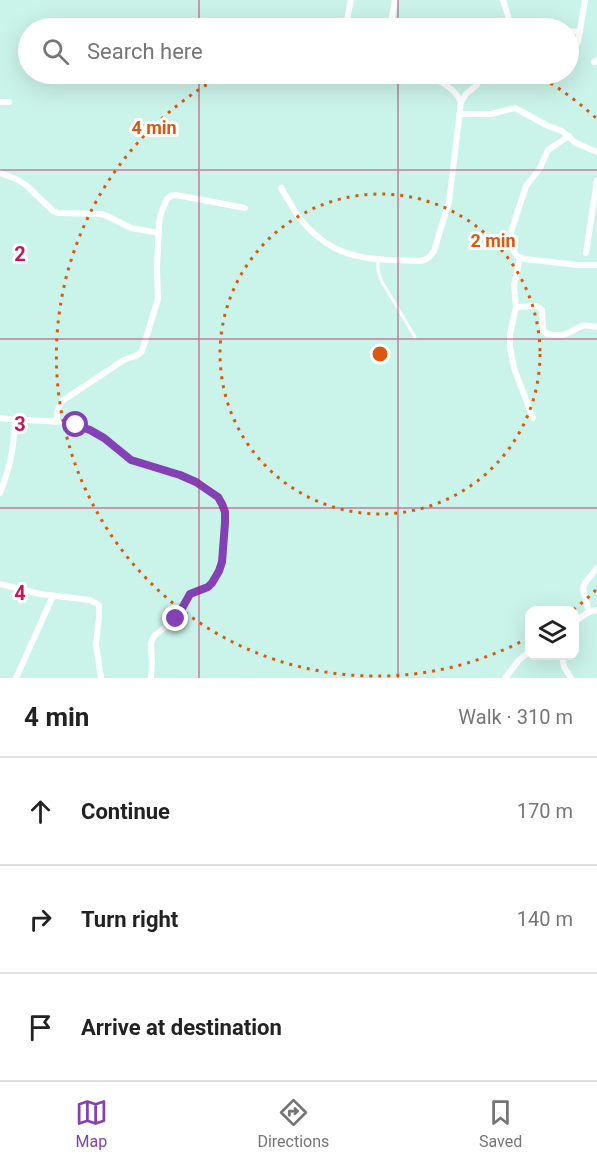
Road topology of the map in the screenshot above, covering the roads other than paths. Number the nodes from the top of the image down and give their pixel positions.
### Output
1 (351, 0) edge
2 (395, 0) edge
3 (503, 0) edge
4 (585, 0) edge
5 (347, 18) edge
6 (392, 18) edge
7 (509, 18) edge
8 (580, 33) joint
9 (579, 38) edge
10 (442, 84) edge
11 (477, 84) edge
12 (0, 102) edge
13 (9, 102) dead end
14 (461, 102) junction
15 (460, 114) junction
16 (568, 136) junction
17 (597, 152) edge
18 (0, 173) edge
19 (597, 180) edge
20 (281, 188) dead end
21 (245, 208) dead end
22 (159, 233) junction
23 (586, 253) dead end
24 (520, 258) junction
25 (378, 259) junction
26 (597, 265) edge
27 (516, 307) junction
28 (597, 327) edge
29 (415, 337) dead end
30 (0, 418) edge
31 (533, 418) dead end
32 (15, 420) junction
33 (57, 422) junction
34 (0, 493) edge
35 (596, 570) edge
36 (0, 584) edge
37 (53, 596) junction
38 (597, 610) edge
39 (589, 612) junction
40 (579, 619) edge
41 (525, 655) edge
42 (563, 660) edge
43 (16, 678) edge
44 (101, 678) edge
45 (151, 678) edge
46 (505, 678) edge
47 (571, 678) edge

1 - 5 street
2 - 6 street
3 - 7 street
4 - 8 street
8 - 9 street
10 - 14 street
11 - 14 street
12 - 13 street
14 - 15 street
15 - 16 street
15 - 25 street
16 - 17 street
16 - 24 street
18 - 22 street
19 - 23 street
20 - 25 street
21 - 22 street
22 - 33 street
24 - 26 street
24 - 27 street
25 - 29 lane
27 - 28 street
27 - 31 street
30 - 32 street
32 - 33 street
32 - 34 street
33 - 45 street
35 - 39 street
36 - 37 street
37 - 43 street
37 - 44 street
38 - 39 street
39 - 40 street
41 - 46 street
42 - 47 street

